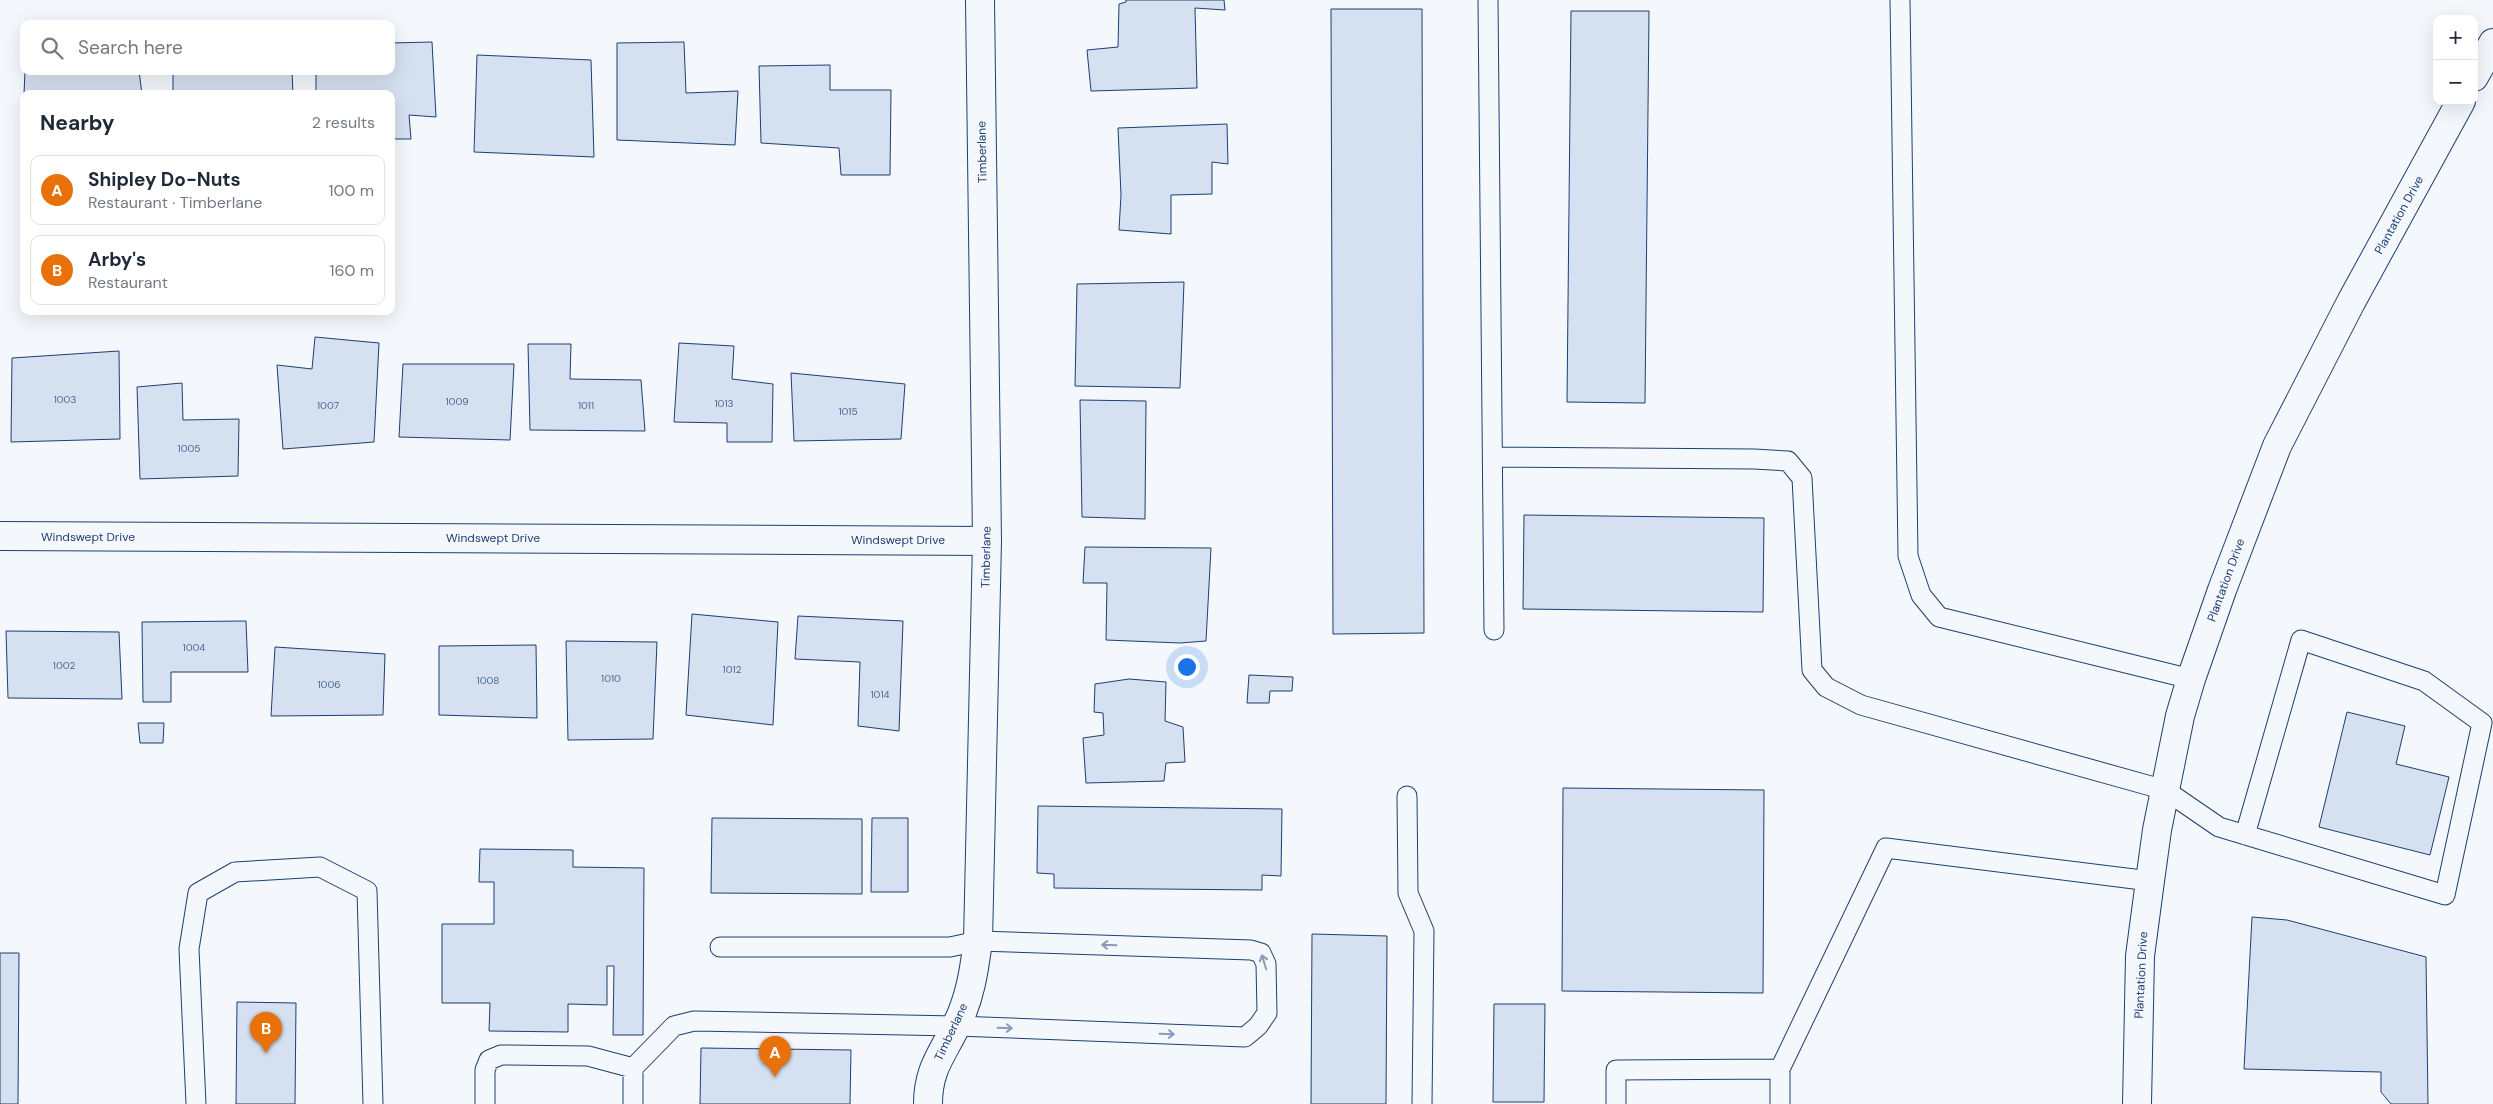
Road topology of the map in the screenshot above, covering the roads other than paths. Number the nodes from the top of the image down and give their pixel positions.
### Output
1 (980, 0) edge
2 (1488, 0) edge
3 (1900, 0) edge
4 (2493, 43) edge
5 (2478, 70) edge
6 (2459, 105) edge
7 (1493, 457) junction
8 (0, 536) edge
9 (987, 541) junction
10 (1494, 630) dead end
11 (2191, 679) junction
12 (2165, 790) junction
13 (1408, 796) dead end
14 (2245, 834) junction
15 (2150, 881) junction
16 (978, 941) junction
17 (720, 947) dead end
18 (956, 1026) junction
19 (633, 1068) junction
20 (1780, 1069) junction
21 (196, 1104) edge
22 (373, 1104) edge
23 (485, 1104) edge
24 (633, 1104) edge
25 (928, 1104) edge
26 (1422, 1104) edge
27 (1616, 1104) edge
28 (1780, 1104) edge
29 (2137, 1104) edge

1 - 9 street, Timberlane
2 - 7 lane
3 - 11 lane
4 - 5 street
6 - 11 street, Plantation Drive
7 - 10 lane
7 - 12 lane
8 - 9 street, Windswept Drive
9 - 16 street, Timberlane
11 - 12 street, Plantation Drive
12 - 14 lane
12 - 15 street, Plantation Drive
13 - 26 lane
14 - 14 lane
15 - 20 lane
15 - 29 street, Plantation Drive
16 - 17 lane
16 - 18 street, Timberlane
18 -> 16 lane
18 - 19 lane
18 - 25 street, Timberlane
19 - 23 lane
19 - 24 lane
20 - 27 lane
20 - 28 lane
21 - 22 lane

